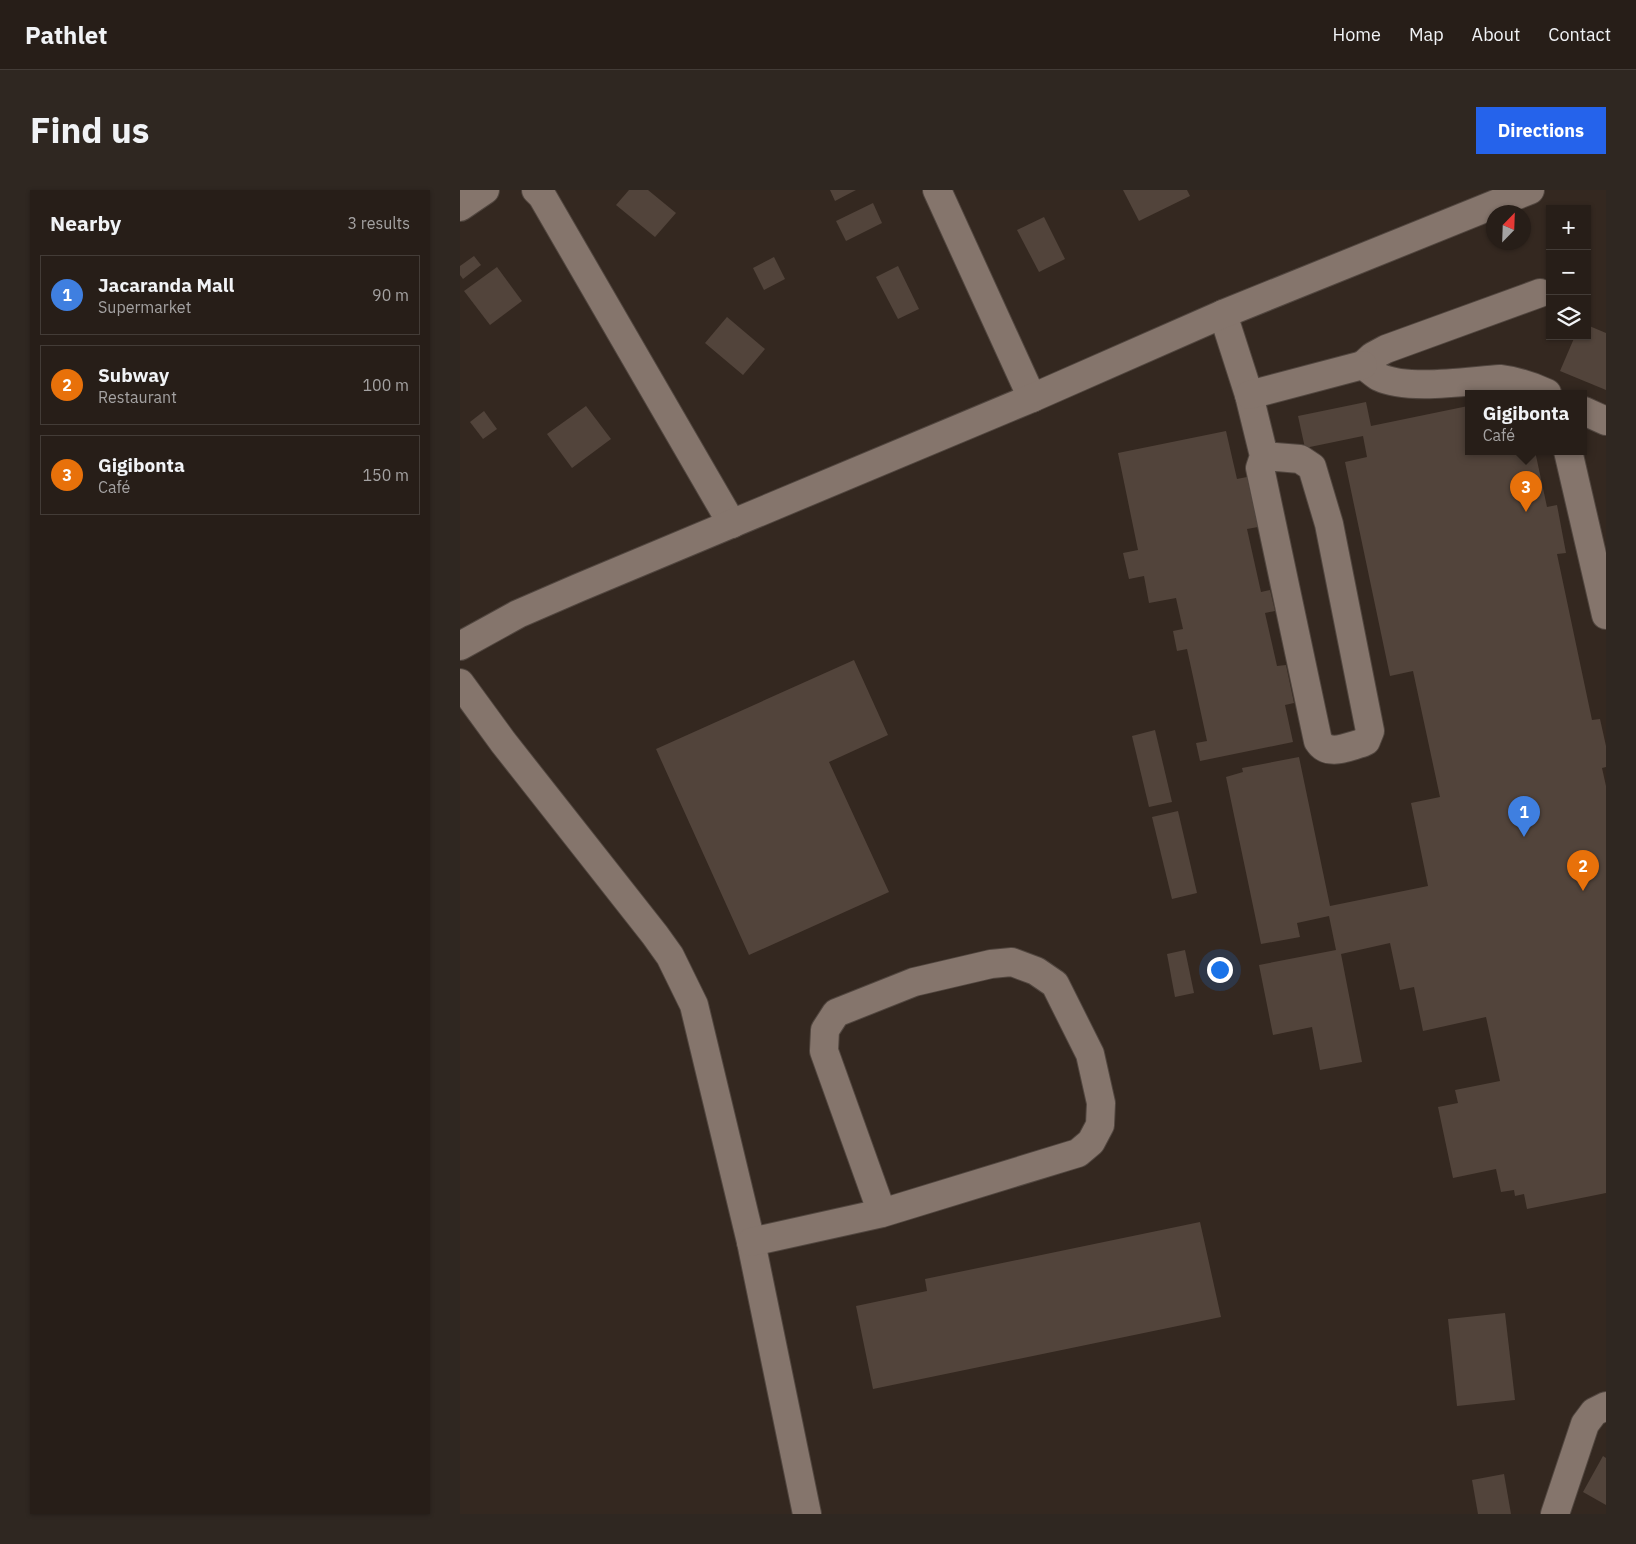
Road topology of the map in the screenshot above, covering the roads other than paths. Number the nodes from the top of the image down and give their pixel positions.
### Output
1 (485, 190) edge
2 (536, 190) edge
3 (937, 190) edge
4 (1530, 190) edge
5 (460, 207) edge
6 (1540, 293) dead end
7 (1223, 314) junction
8 (1364, 365) junction
9 (1540, 390) edge
10 (1249, 396) junction
11 (1032, 398) junction
12 (1587, 412) edge
13 (1606, 421) edge
14 (1569, 455) edge
15 (1264, 456) junction
16 (732, 524) junction
17 (1606, 615) edge
18 (460, 646) edge
19 (460, 683) edge
20 (882, 1213) junction
21 (751, 1242) junction
22 (1606, 1406) edge
23 (807, 1514) edge
24 (1555, 1514) edge

1 - 5 street
2 - 16 street
3 - 11 street
4 - 7 street
6 - 8 street
7 - 10 street
7 - 11 street
8 - 9 street
8 - 10 street
10 - 15 street
11 - 16 street
12 - 13 street
14 - 17 street
15 - 15 street
16 - 18 street
19 - 21 street
20 - 20 street
20 - 21 street
21 - 23 street
22 - 24 street

